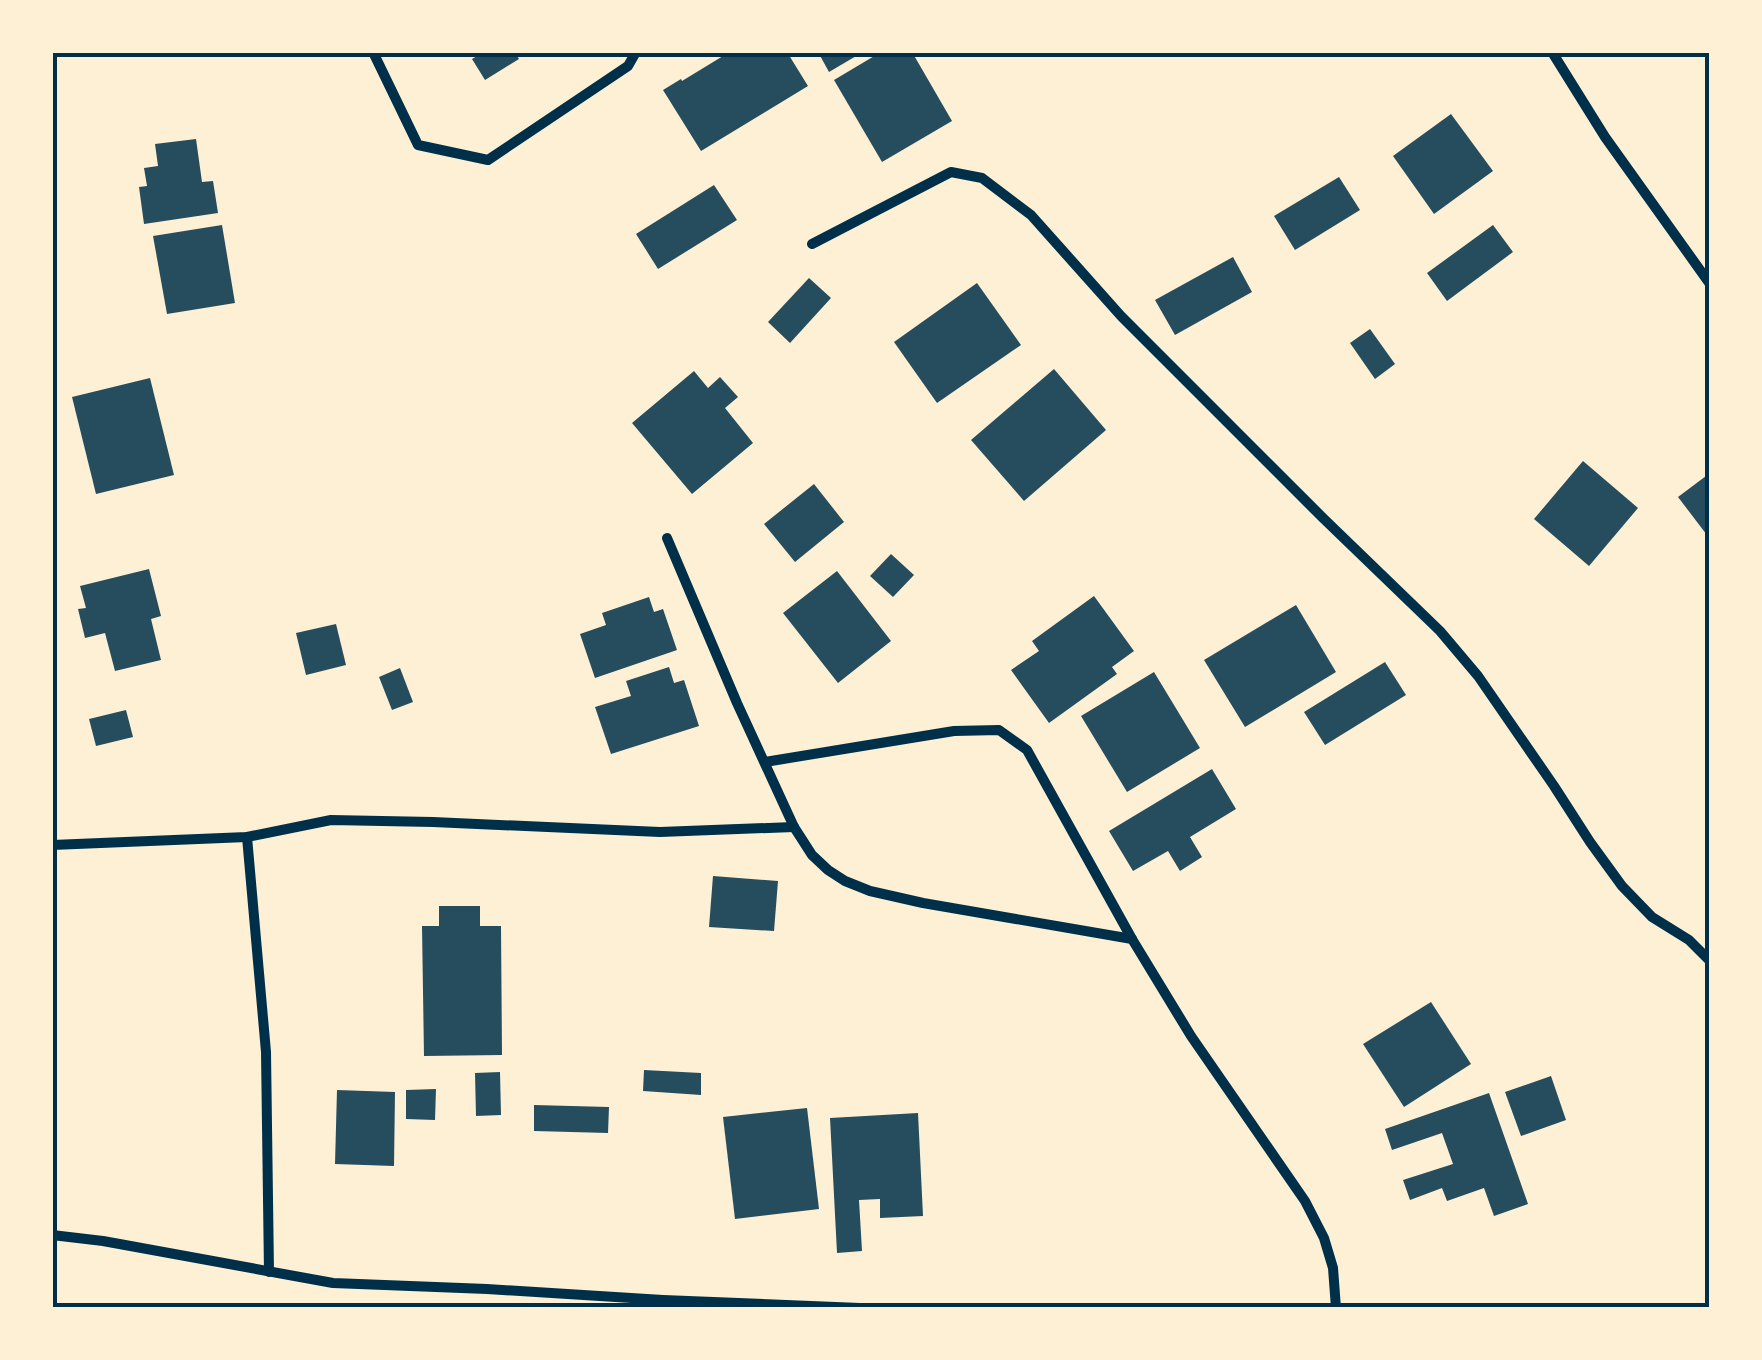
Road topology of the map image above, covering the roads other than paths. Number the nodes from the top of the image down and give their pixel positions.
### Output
1 (374, 52) edge
2 (636, 52) edge
3 (1552, 52) edge
4 (812, 244) dead end
5 (1710, 284) edge
6 (667, 538) dead end
7 (765, 762) junction
8 (794, 827) junction
9 (247, 837) junction
10 (52, 844) edge
11 (1132, 939) junction
12 (1710, 961) edge
13 (52, 1235) edge
14 (269, 1272) junction
15 (575, 1302) edge
16 (860, 1308) edge
17 (1336, 1308) edge

1 - 2 street
3 - 5 street
4 - 12 street
6 - 7 street
7 - 8 street
7 - 11 street
8 - 9 street
8 - 11 street
9 - 10 street
9 - 14 street
11 - 17 street
13 - 14 street
14 - 15 street
15 - 16 street

